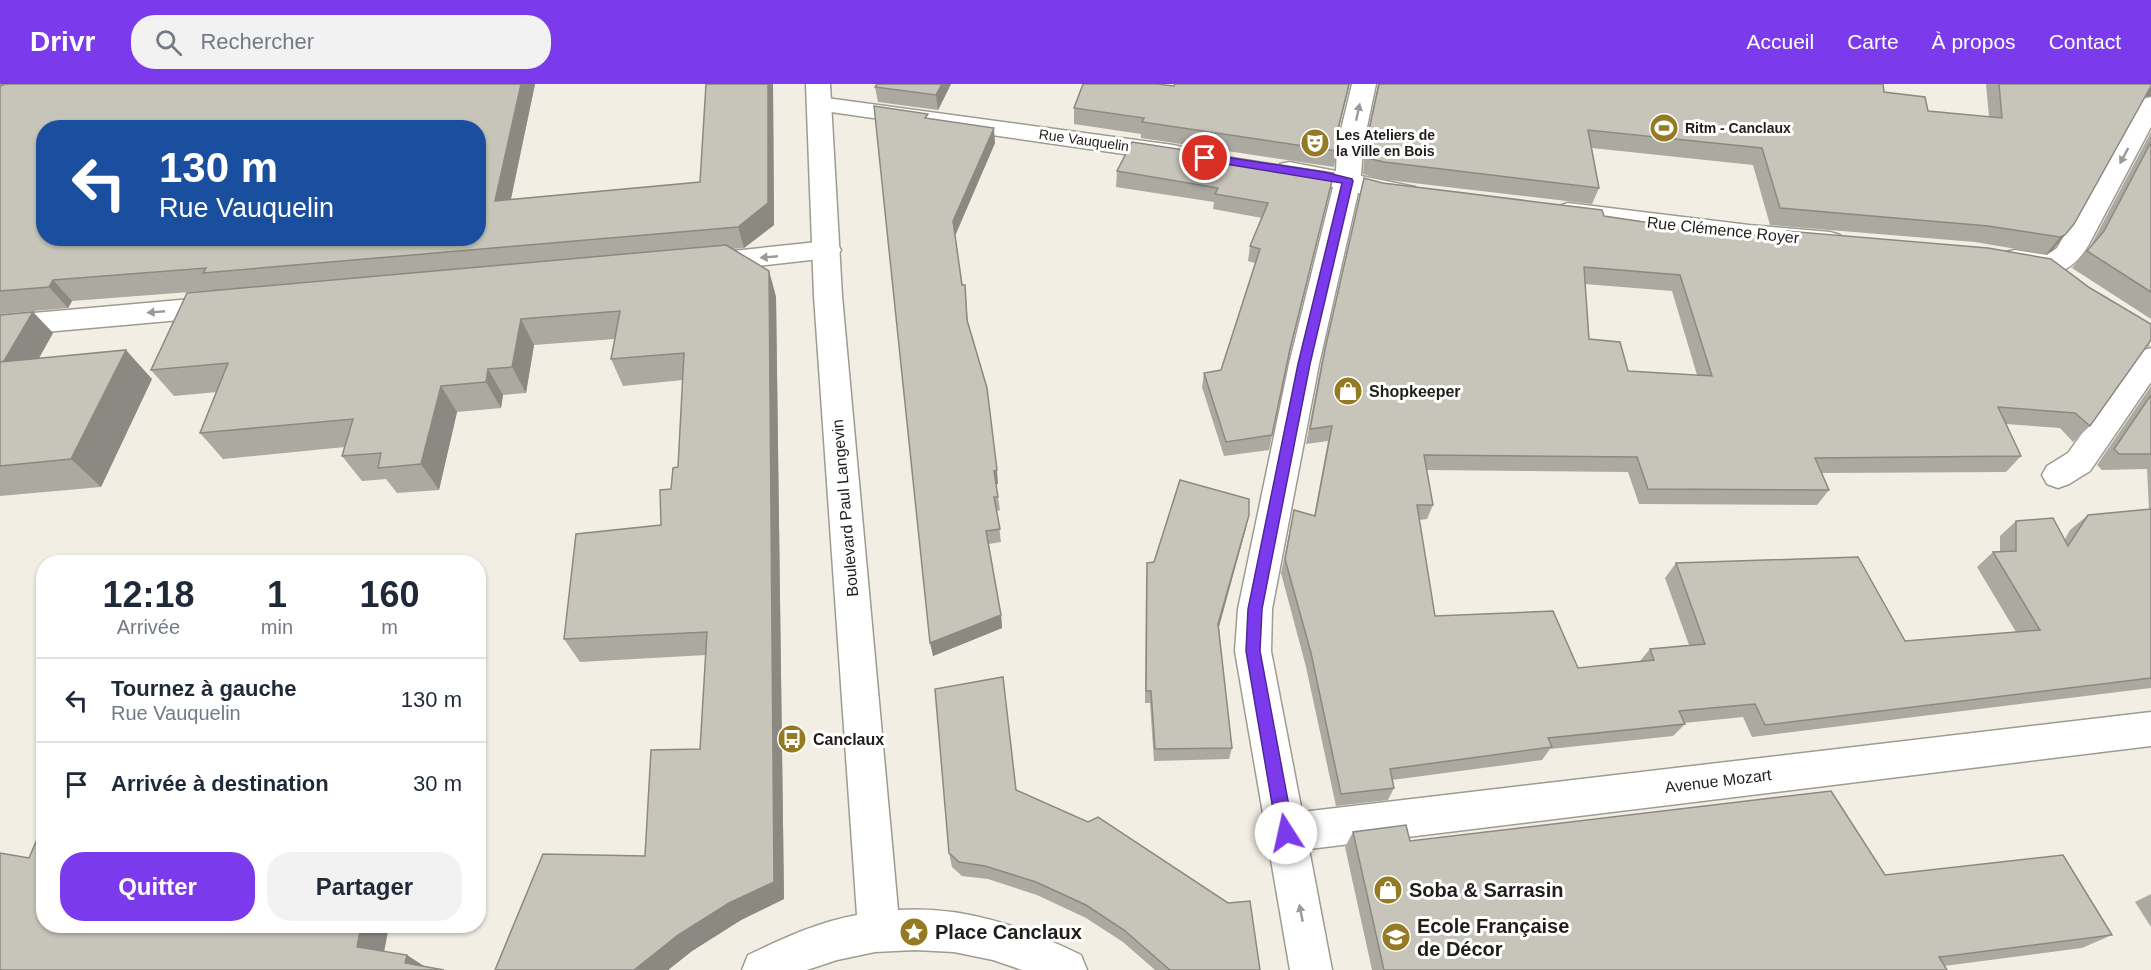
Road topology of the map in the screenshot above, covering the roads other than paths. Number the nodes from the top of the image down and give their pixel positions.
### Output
1 (1364, 84) edge
2 (819, 94) edge
3 (2151, 104) edge
4 (1193, 156) edge
5 (1264, 166) edge
6 (1348, 181) junction
7 (1425, 195) edge
8 (1541, 209) edge
9 (1856, 243) edge
10 (827, 250) junction
11 (1995, 255) edge
12 (2046, 265) junction
13 (677, 266) edge
14 (2070, 283) edge
15 (249, 304) edge
16 (0, 326) edge
17 (2150, 342) edge
18 (2058, 475) dead end
19 (2151, 729) edge
20 (1286, 833) junction
21 (879, 931) junction
22 (763, 970) edge
23 (1066, 970) edge
24 (1311, 970) edge

6 -> 1 street
2 - 4 street, Rue Vauquelin
2 - 10 street, Boulevard Paul Langevin
3 -> 12 street
5 - 6 street
6 - 7 street
6 - 20 street
8 - 9 street, Rue Clémence Royer
10 -> 13 street
10 - 21 street, Boulevard Paul Langevin
11 - 12 street
12 - 14 street
15 -> 16 street
17 - 18 street
19 - 20 street, Avenue Mozart
24 -> 20 street
21 - 22 street
21 - 23 street

